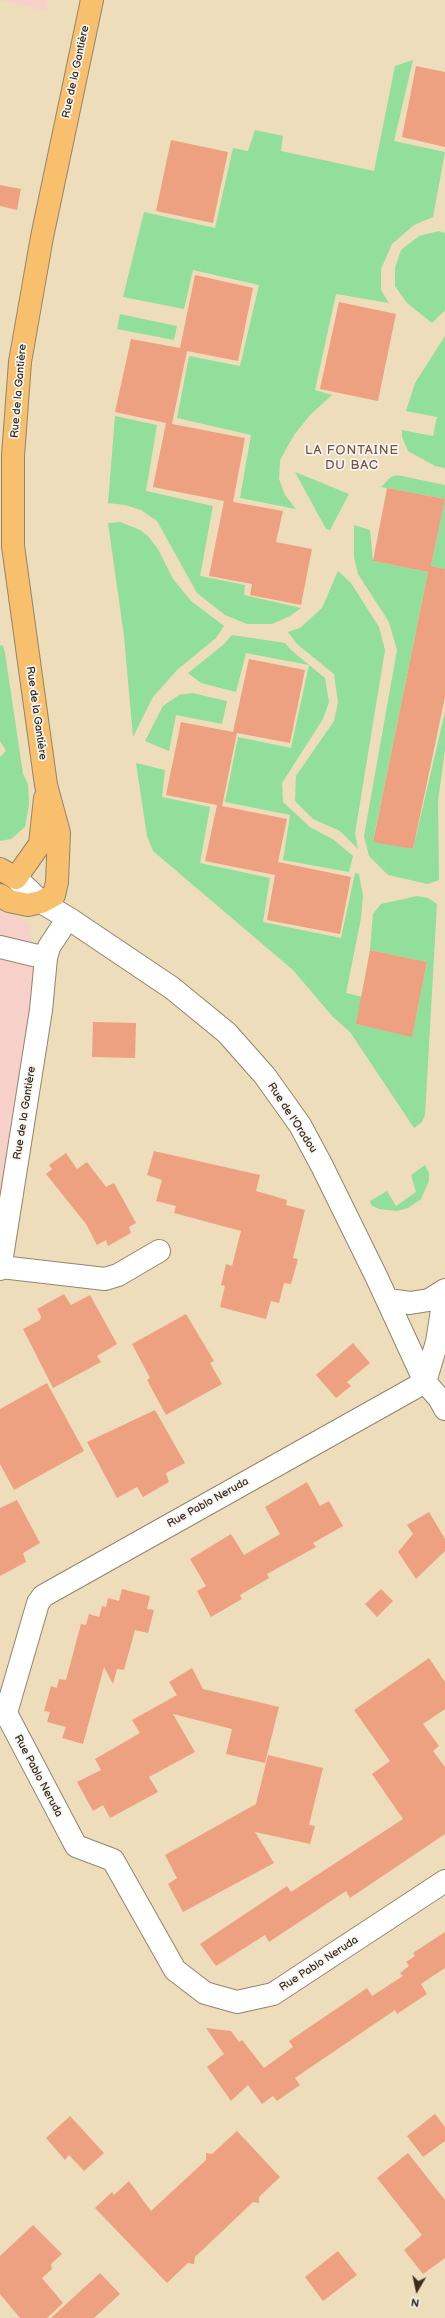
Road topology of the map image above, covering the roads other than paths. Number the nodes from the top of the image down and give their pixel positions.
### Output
1 (92, 0) edge
2 (46, 786) junction
3 (8, 874) edge
4 (0, 895) edge
5 (41, 902) junction
6 (68, 918) junction
7 (0, 947) edge
8 (46, 958) junction
9 (159, 1251) dead end
10 (0, 1268) edge
11 (445, 1291) edge
12 (388, 1300) junction
13 (424, 1382) junction
14 (445, 1408) edge
15 (445, 1881) edge

1 - 2 main road, Rue de la Gantière
2 - 3 main road, Rue de la Gantière
2 - 5 main road, Rue de la Gantière
3 - 5 street, Rue de la Gantière
4 - 5 main road
5 - 6 street, Rue de l'Oradou
6 - 8 street, Rue de la Gantière
6 - 12 street, Rue de l'Oradou
7 - 8 street
8 - 10 street, Rue de la Gantière
9 - 10 street, Rue de la Gantière
11 - 12 street
11 - 13 street
12 - 13 street, Rue de l'Oradou
13 - 14 street, Rue de l'Oradou
13 - 15 street, Rue Pablo Neruda

